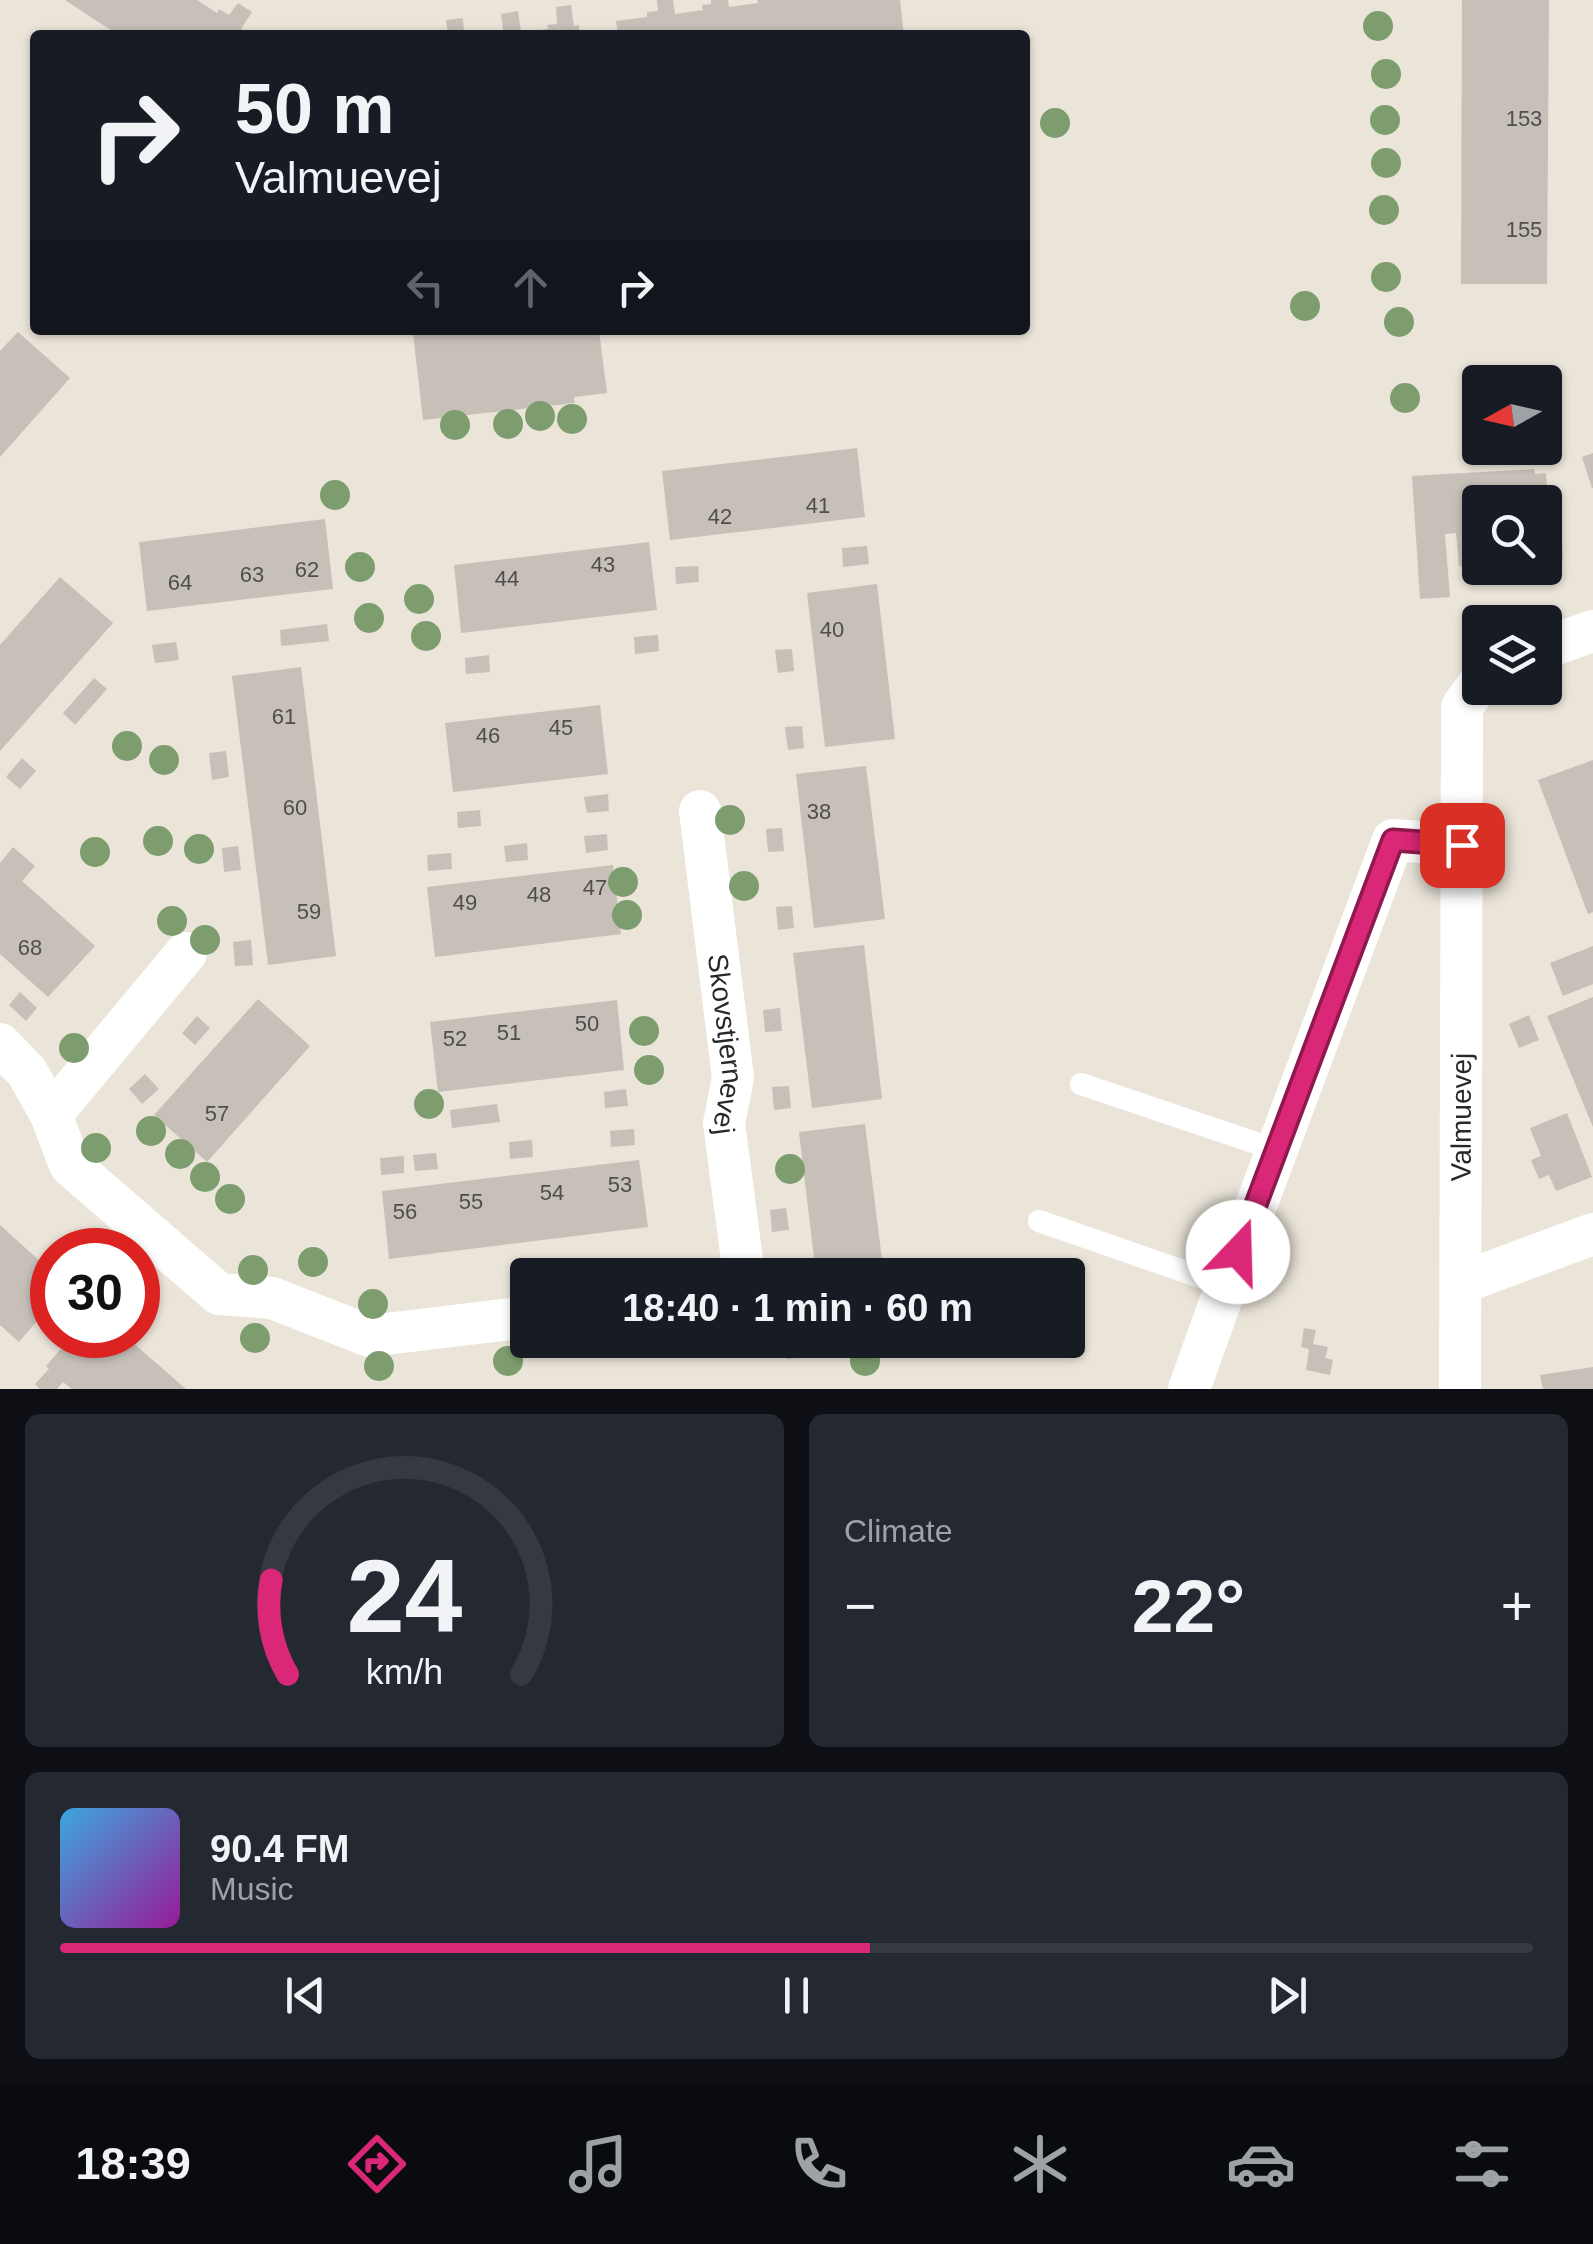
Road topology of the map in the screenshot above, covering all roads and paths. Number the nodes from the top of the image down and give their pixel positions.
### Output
1 (1593, 631) edge
2 (1562, 642) edge
3 (1470, 705) edge
4 (700, 811) dead end
5 (1462, 845) junction
6 (186, 952) dead end
7 (0, 1044) edge
8 (1080, 1084) dead end
9 (51, 1115) junction
10 (1277, 1150) junction
11 (1039, 1221) dead end
12 (1593, 1234) edge
13 (742, 1258) edge
14 (1461, 1284) junction
15 (1226, 1286) junction
16 (510, 1320) edge
17 (1190, 1389) edge
18 (1460, 1389) edge

1 - 2 street
3 - 5 street, Valmuevej
4 - 13 street, Skovstjernevej
5 - 10 street
5 - 14 street, Valmuevej
6 - 9 street
7 - 9 street
8 - 10 lane
9 - 16 street
10 - 15 street
11 - 15 lane
12 - 14 street
14 - 18 street, Valmuevej
15 - 17 street

